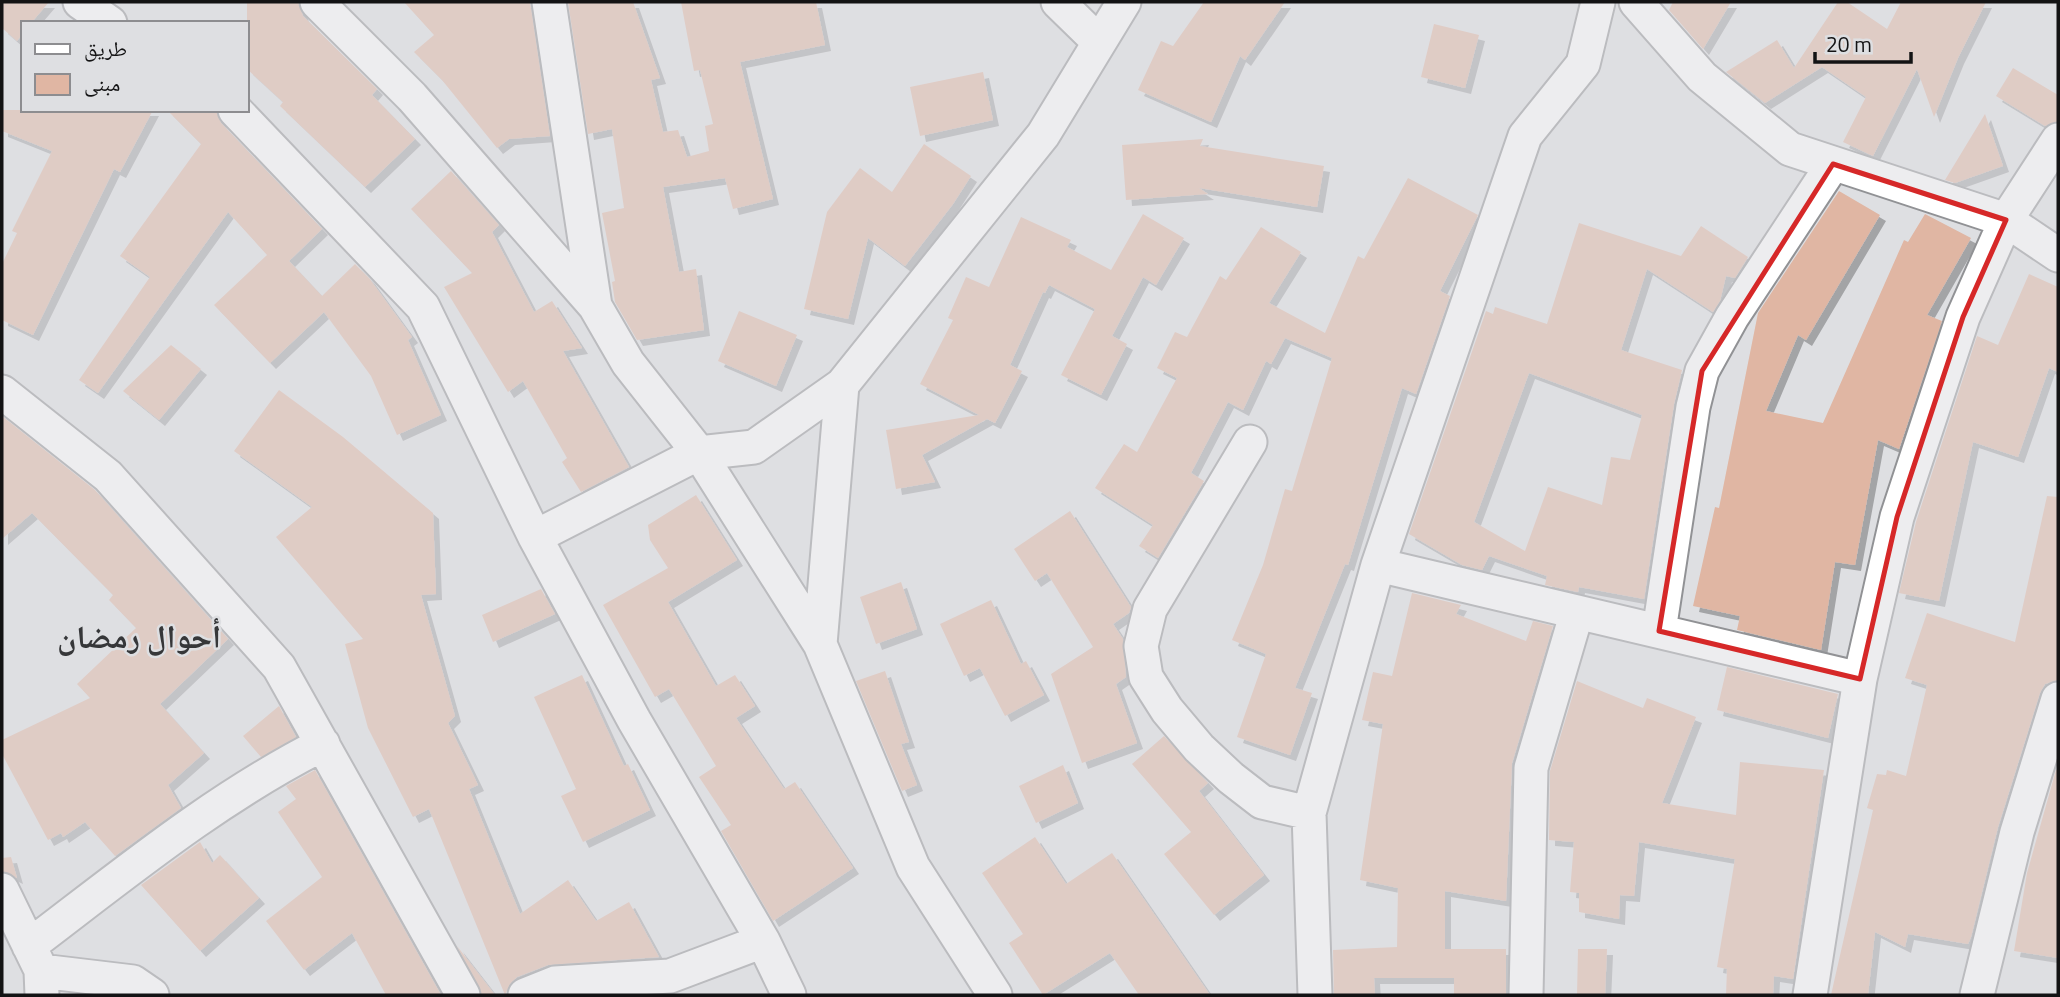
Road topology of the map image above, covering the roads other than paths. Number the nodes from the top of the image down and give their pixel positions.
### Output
1 (80, 2) edge
2 (317, 2) edge
3 (548, 2) edge
4 (1058, 2) edge
5 (1124, 2) edge
6 (1598, 2) edge
7 (1636, 2) edge
8 (107, 21) edge
9 (1098, 41) junction
10 (236, 112) edge
11 (2058, 140) edge
12 (1833, 164) junction
13 (2006, 220) junction
14 (2058, 255) edge
15 (595, 306) junction
16 (842, 386) junction
17 (2, 392) edge
18 (1250, 442) dead end
19 (699, 453) junction
20 (535, 537) junction
21 (1378, 565) junction
22 (1577, 612) junction
23 (1659, 631) junction
24 (820, 644) junction
25 (1860, 678) junction
26 (2058, 699) edge
27 (323, 744) junction
28 (1309, 813) junction
29 (2, 890) edge
30 (763, 941) junction
31 (41, 977) edge
32 (152, 995) edge
33 (463, 995) edge
34 (525, 995) edge
35 (789, 995) edge
36 (995, 995) edge
37 (1315, 995) edge
38 (1526, 995) edge
39 (1810, 995) edge
40 (1977, 995) edge

1 - 8 street
2 - 15 street
3 - 15 street
4 - 9 street
5 - 9 street
6 - 21 street
7 - 12 street
9 - 16 street
10 - 20 street
11 - 13 street
12 - 13 street
12 - 23 street
13 - 14 street
13 - 25 street
15 - 19 street
16 - 19 street
16 - 24 street
17 - 27 street
18 - 28 street
19 - 20 street
19 - 24 street
20 - 30 street
21 - 22 street
21 - 28 street
22 - 23 street
22 - 38 street
23 - 25 street
24 - 36 street
25 - 39 street
26 - 40 street
27 - 31 street
27 - 33 street
28 - 37 street
29 - 31 street
30 - 34 street
30 - 35 street
31 - 32 street

